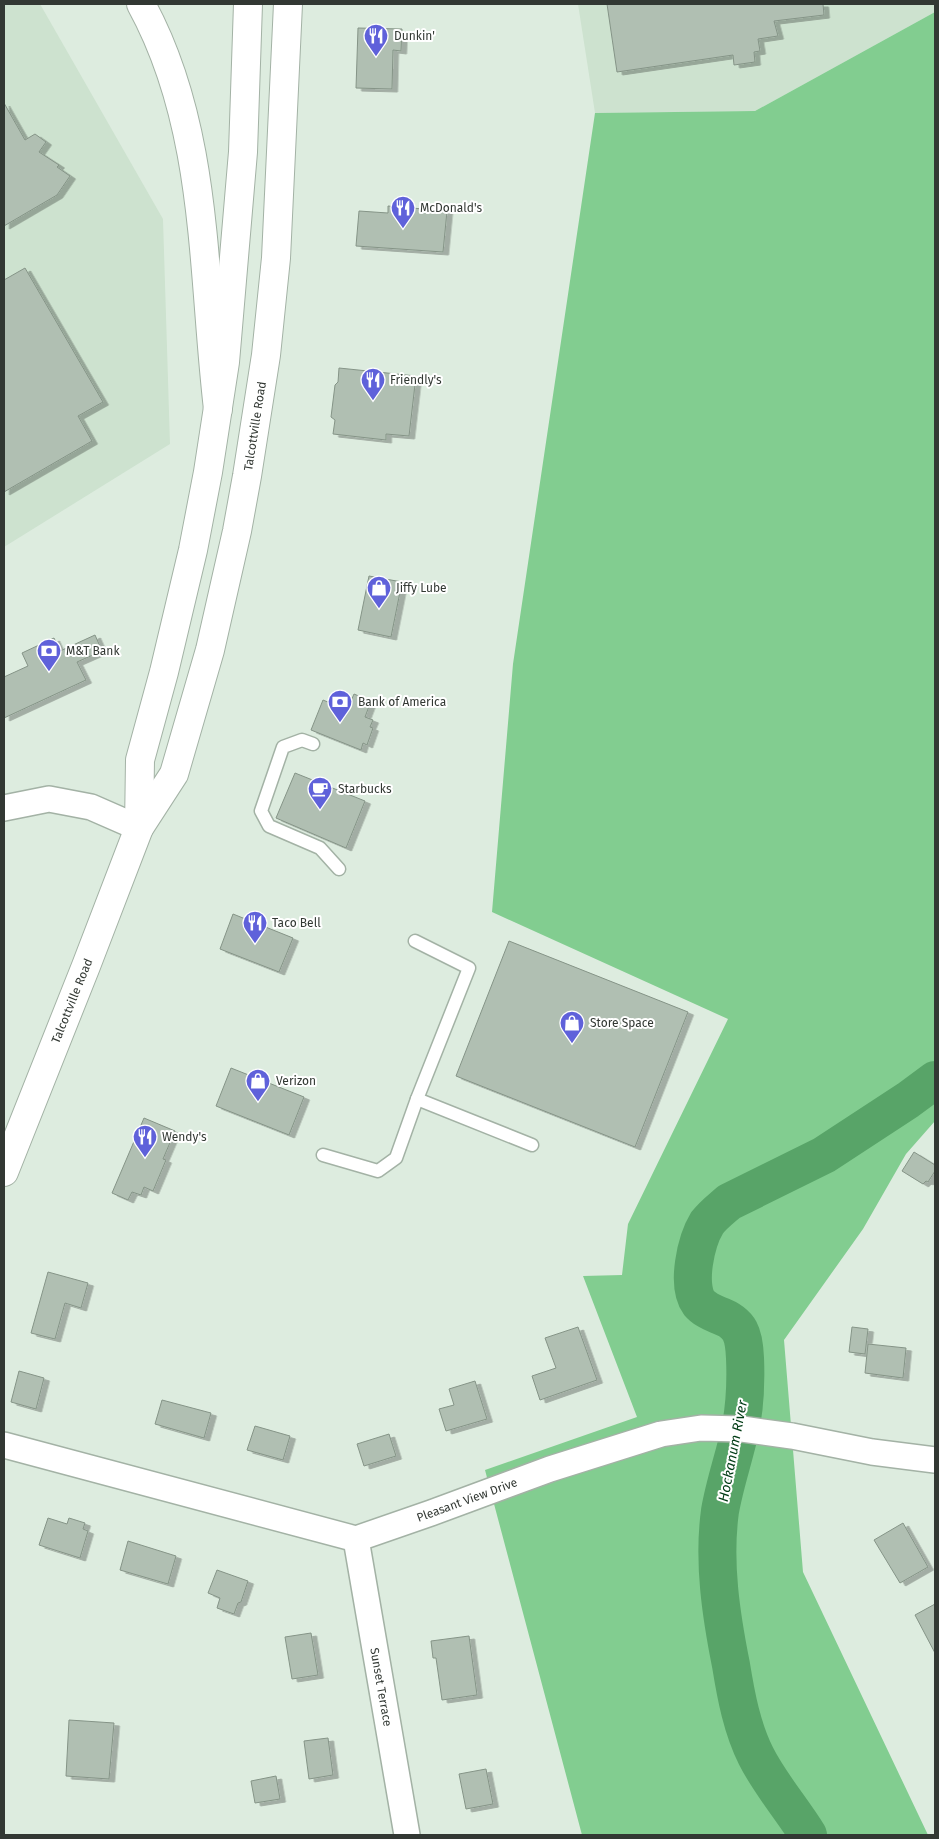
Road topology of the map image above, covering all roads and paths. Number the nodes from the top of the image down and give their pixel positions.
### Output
1 (141, 4) edge
2 (248, 4) edge
3 (288, 4) edge
4 (238, 228) junction
5 (276, 258) junction
6 (218, 409) junction
7 (313, 744) dead end
8 (4, 808) edge
9 (139, 828) junction
10 (340, 868) dead end
11 (415, 941) dead end
12 (417, 1098) junction
13 (532, 1145) dead end
14 (323, 1155) dead end
15 (4, 1172) edge
16 (4, 1444) edge
17 (935, 1460) edge
18 (356, 1539) junction
19 (407, 1835) edge

1 - 6 main road
2 - 4 main road, Talcottville Road
3 - 5 main road, Talcottville Road
4 - 5 main road
4 - 6 main road, Talcottville Road
5 - 9 main road, Talcottville Road
6 - 9 main road, Talcottville Road
7 - 10 lane
8 - 9 street
9 - 15 main road, Talcottville Road
11 - 12 lane
12 - 13 lane
12 - 14 lane
16 - 18 street
17 - 18 street, Pleasant View Drive
18 - 19 street, Sunset Terrace

